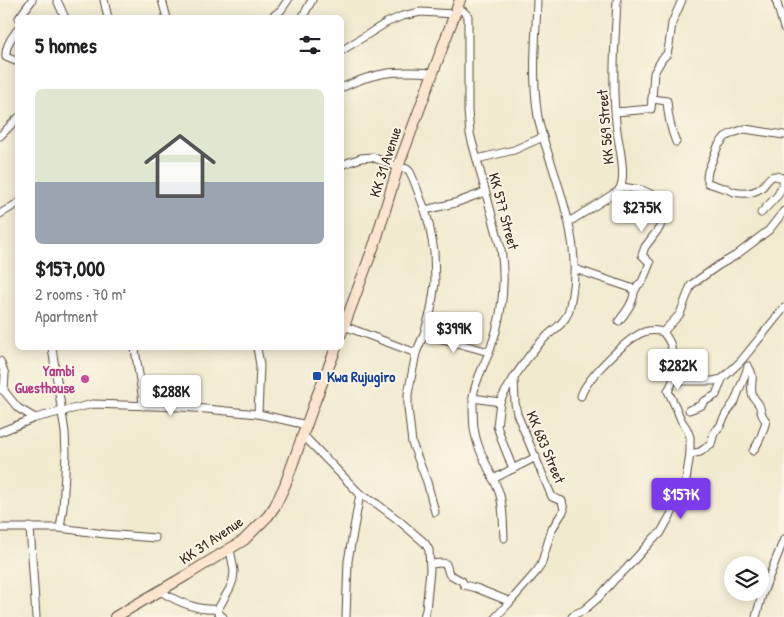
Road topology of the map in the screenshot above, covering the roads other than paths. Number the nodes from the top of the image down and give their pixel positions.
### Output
1 (32, 0) edge
2 (57, 0) edge
3 (104, 0) edge
4 (162, 0) edge
5 (288, 0) edge
6 (312, 0) edge
7 (537, 0) edge
8 (617, 0) edge
9 (682, 0) edge
10 (776, 0) edge
11 (456, 7) edge
12 (21, 15) edge
13 (64, 15) edge
14 (107, 15) edge
15 (166, 15) edge
16 (275, 15) edge
17 (304, 15) edge
18 (784, 28) edge
19 (15, 32) edge
20 (344, 49) edge
21 (15, 61) edge
22 (432, 73) junction
23 (344, 87) edge
24 (652, 98) junction
25 (616, 112) junction
26 (15, 121) edge
27 (784, 135) edge
28 (0, 136) edge
29 (543, 137) junction
30 (676, 142) dead end
31 (477, 159) junction
32 (344, 164) edge
33 (398, 167) junction
34 (784, 180) edge
35 (622, 187) junction
36 (486, 192) junction
37 (15, 205) edge
38 (425, 210) junction
39 (784, 211) edge
40 (761, 213) dead end
41 (0, 214) edge
42 (569, 222) junction
43 (575, 269) junction
44 (634, 292) junction
45 (784, 308) edge
46 (618, 321) dead end
47 (344, 327) edge
48 (344, 330) edge
49 (663, 332) junction
50 (424, 334) junction
51 (52, 350) edge
52 (136, 350) edge
53 (257, 350) edge
54 (335, 350) edge
55 (416, 352) junction
56 (489, 352) junction
57 (0, 361) edge
58 (741, 361) junction
59 (748, 367) junction
60 (675, 377) junction
61 (514, 378) junction
62 (722, 379) junction
63 (2, 390) edge
64 (581, 396) dead end
65 (474, 398) junction
66 (500, 402) junction
67 (143, 406) junction
68 (689, 410) dead end
69 (63, 412) junction
70 (258, 414) junction
71 (35, 418) junction
72 (305, 430) junction
73 (0, 432) edge
74 (753, 451) dead end
75 (690, 454) junction
76 (536, 457) junction
77 (513, 469) junction
78 (493, 479) junction
79 (360, 494) junction
80 (435, 512) dead end
81 (0, 528) edge
82 (30, 528) junction
83 (60, 528) junction
84 (155, 538) dead end
85 (504, 538) dead end
86 (784, 539) edge
87 (230, 548) junction
88 (430, 564) junction
89 (160, 591) junction
90 (509, 603) junction
91 (218, 609) junction
92 (36, 617) edge
93 (115, 617) edge
94 (223, 617) edge
95 (346, 617) edge
96 (424, 617) edge
97 (496, 617) edge
98 (572, 617) edge
99 (756, 617) edge

1 - 12 street
2 - 13 street
3 - 14 street
4 - 15 street
5 - 16 street
6 - 17 street
7 - 29 street
8 - 25 street, KK 569 Street
9 - 24 street
10 - 18 street
11 - 20 street
11 - 22 main road, KK 31 Avenue
11 - 31 street, KK 577 Street
19 - 21 street
22 - 23 street
22 - 33 main road, KK 31 Avenue
24 - 25 street
24 - 30 street
25 - 35 street, KK 569 Street
26 - 28 street
27 - 34 street
29 - 31 street
29 - 42 street
31 - 36 street, KK 577 Street
32 - 33 street
33 - 38 street
33 - 47 main road, KK 31 Avenue
34 - 40 street
35 - 42 street
35 - 44 street
36 - 38 street
36 - 56 street, KK 577 Street
37 - 41 street
38 - 50 street
39 - 49 street
42 - 43 street
43 - 44 street
43 - 61 street
44 - 46 street
45 - 58 street
48 - 55 street
49 - 60 street
49 - 64 street
50 - 55 street
50 - 56 street
51 - 69 street
52 - 67 street
53 - 70 street
54 - 72 main road, KK 31 Avenue
55 - 80 street
56 - 65 street, KK 577 Street
57 - 63 street
58 - 59 street
58 - 62 street
59 - 74 street
59 - 75 street
60 - 62 street
60 - 75 street
61 - 66 street
61 - 76 street, KK 683 Street
62 - 68 street
63 - 71 street
65 - 66 street
65 - 78 street, KK 577 Street
66 - 77 street
67 - 69 street
67 - 70 street
69 - 71 street
69 - 83 street
70 - 72 street
71 - 73 street
72 - 79 street
72 - 87 main road, KK 31 Avenue
75 - 98 street
76 - 77 street
76 - 90 street, KK 683 Street
77 - 78 street
78 - 85 street, KK 577 Street
79 - 88 street
79 - 95 street
81 - 82 street
82 - 83 street
82 - 92 street
83 - 84 street
86 - 99 street
87 - 89 main road, KK 31 Avenue
87 - 91 street
88 - 90 street
88 - 96 street
89 - 91 street
89 - 93 main road, KK 31 Avenue
90 - 97 street, KK 683 Street
91 - 94 street

